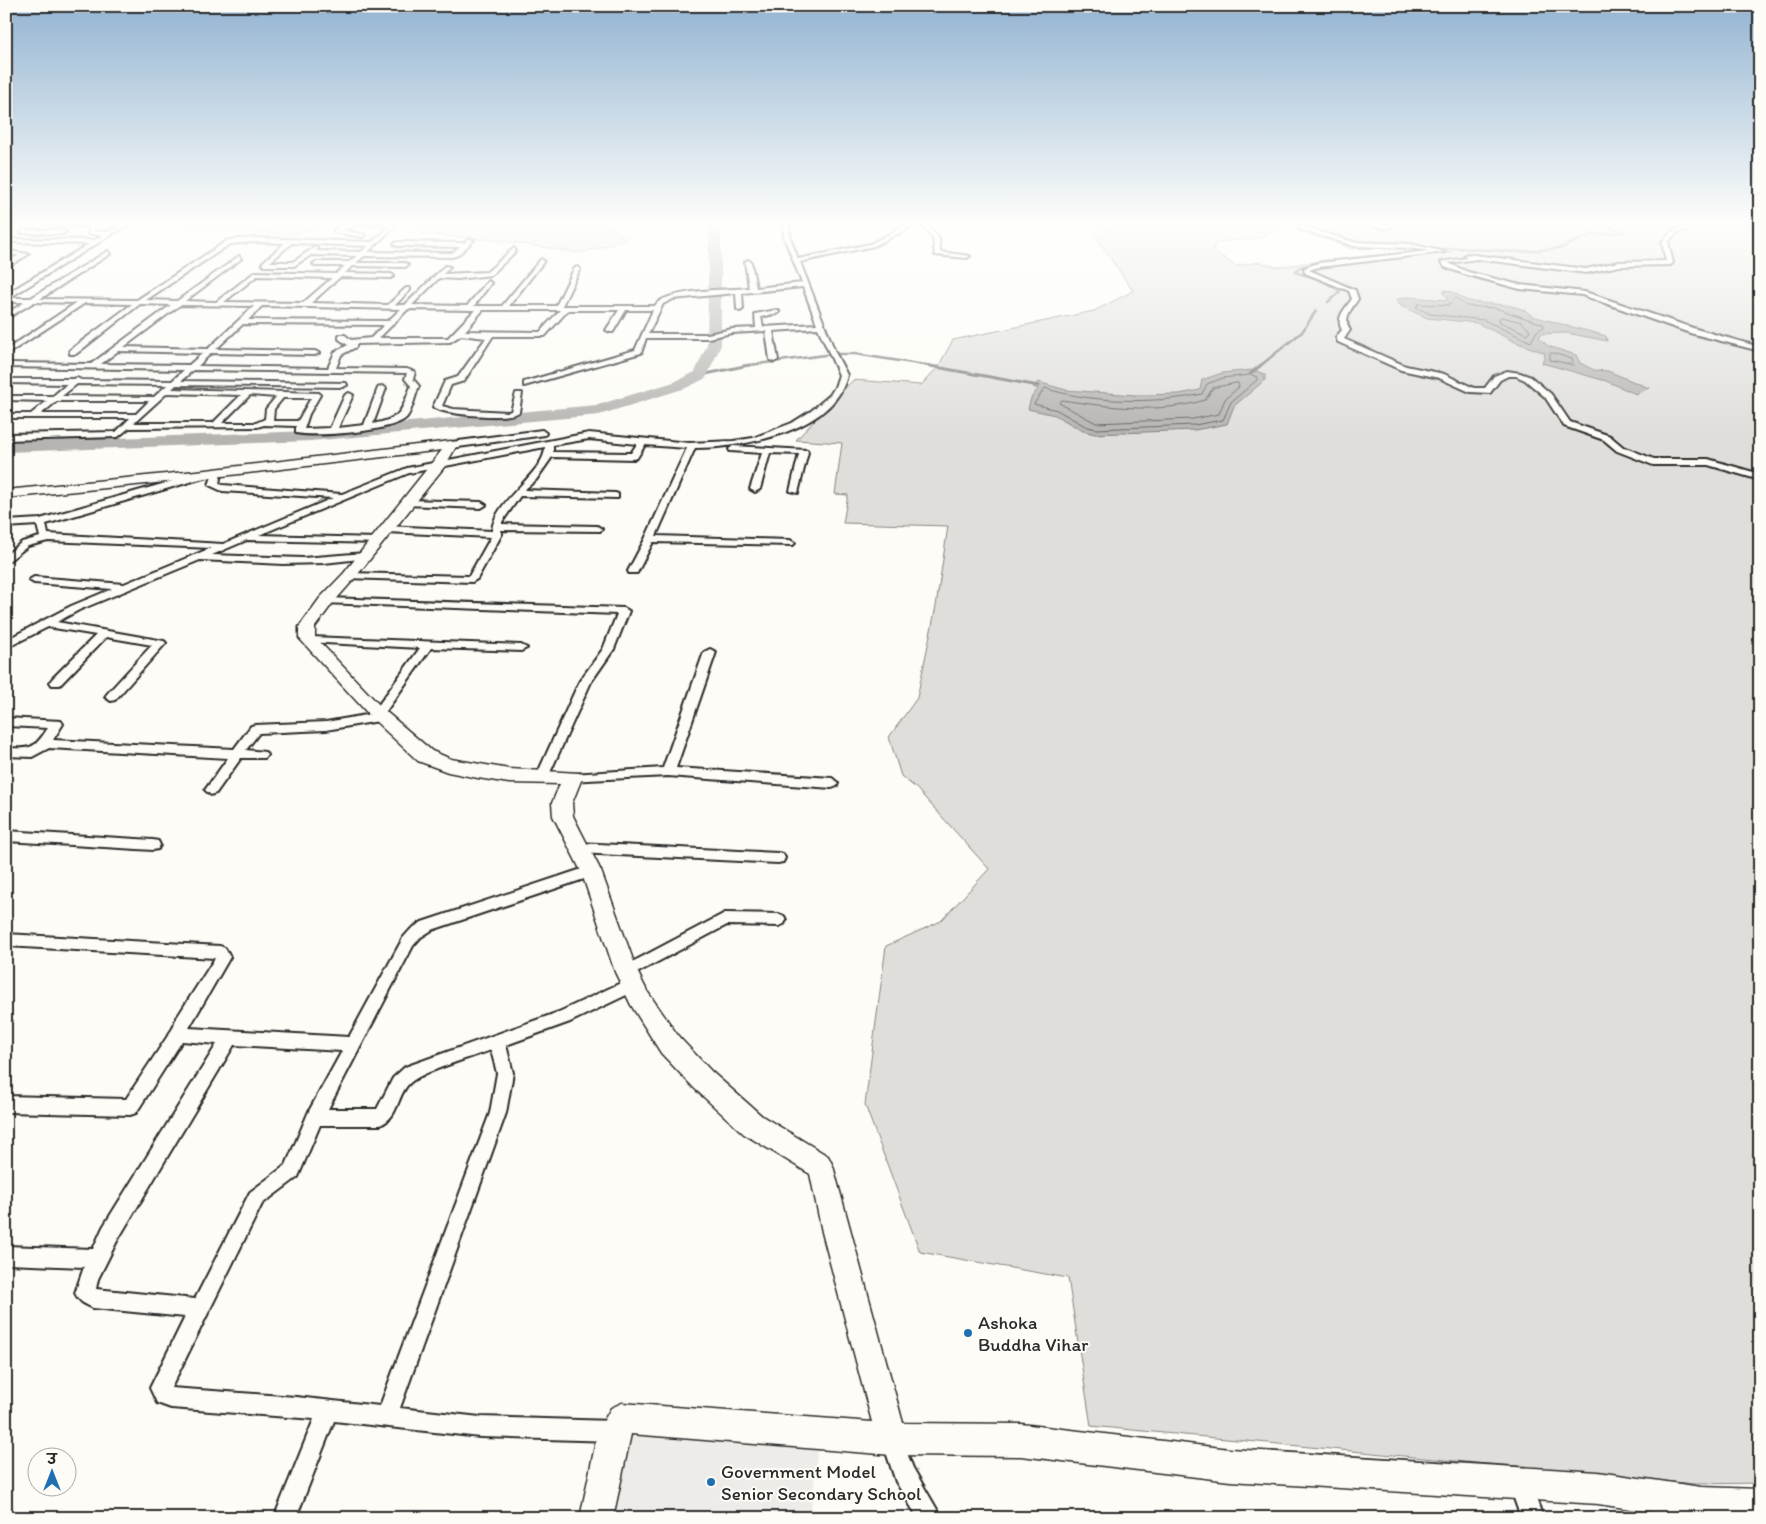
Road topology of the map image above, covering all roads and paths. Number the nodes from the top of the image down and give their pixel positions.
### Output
1 (41, 295) edge
2 (149, 295) edge
3 (186, 295) edge
4 (228, 295) edge
5 (316, 295) edge
6 (402, 295) edge
7 (419, 295) edge
8 (479, 295) edge
9 (514, 295) edge
10 (564, 295) edge
11 (693, 295) edge
12 (739, 295) edge
13 (810, 295) edge
14 (1354, 295) edge
15 (1589, 295) edge
16 (6, 298) edge
17 (33, 300) junction
18 (84, 302) junction
19 (139, 302) junction
20 (175, 303) junction
21 (216, 304) junction
22 (261, 304) junction
23 (305, 305) junction
24 (390, 306) junction
25 (408, 306) junction
26 (469, 308) junction
27 (481, 308) junction
28 (504, 308) junction
29 (558, 308) junction
30 (566, 308) junction
31 (624, 308) junction
32 (657, 308) junction
33 (740, 309) dead end
34 (777, 312) dead end
35 (6, 317) edge
36 (242, 322) junction
37 (391, 323) junction
38 (822, 326) junction
39 (760, 329) junction
40 (769, 329) junction
41 (610, 330) dead end
42 (460, 333) junction
43 (485, 334) junction
44 (643, 336) junction
45 (342, 337) dead end
46 (373, 340) junction
47 (351, 342) junction
48 (114, 349) junction
49 (1760, 349) edge
50 (212, 350) junction
51 (73, 352) dead end
52 (315, 352) dead end
53 (6, 353) edge
54 (774, 360) dead end
55 (6, 365) edge
56 (93, 366) junction
57 (194, 366) junction
58 (219, 366) junction
59 (317, 368) junction
60 (332, 368) junction
61 (6, 381) edge
62 (76, 381) junction
63 (178, 381) junction
64 (218, 382) junction
65 (273, 383) junction
66 (526, 384) dead end
67 (343, 385) dead end
68 (382, 388) dead end
69 (168, 391) junction
70 (211, 391) junction
71 (252, 392) junction
72 (349, 395) dead end
73 (519, 395) dead end
74 (281, 396) junction
75 (6, 398) edge
76 (55, 398) junction
77 (158, 399) junction
78 (6, 416) edge
79 (32, 416) junction
80 (138, 416) junction
81 (265, 423) junction
82 (300, 424) junction
83 (128, 426) junction
84 (214, 426) junction
85 (368, 426) junction
86 (333, 430) junction
87 (542, 433) dead end
88 (6, 437) edge
89 (642, 442) junction
90 (549, 443) junction
91 (730, 445) junction
92 (692, 446) junction
93 (767, 450) junction
94 (446, 454) junction
95 (548, 454) junction
96 (212, 474) junction
97 (1760, 477) edge
98 (756, 489) dead end
99 (795, 491) dead end
100 (518, 493) junction
101 (6, 494) edge
102 (342, 496) junction
103 (615, 496) dead end
104 (408, 503) junction
105 (481, 505) dead end
106 (41, 522) junction
107 (6, 524) edge
108 (597, 529) dead end
109 (497, 531) junction
110 (48, 538) junction
111 (244, 538) junction
112 (650, 539) junction
113 (376, 542) junction
114 (790, 542) dead end
115 (223, 546) junction
116 (199, 557) junction
117 (6, 560) edge
118 (633, 571) dead end
119 (349, 576) junction
120 (34, 580) dead end
121 (126, 587) junction
122 (326, 601) junction
123 (46, 623) junction
124 (103, 634) junction
125 (310, 640) junction
126 (428, 644) junction
127 (6, 645) edge
128 (521, 648) dead end
129 (710, 652) dead end
130 (56, 682) dead end
131 (111, 697) dead end
132 (379, 715) junction
133 (6, 722) edge
134 (44, 744) junction
135 (6, 752) edge
136 (237, 754) junction
137 (261, 755) dead end
138 (668, 772) junction
139 (542, 776) junction
140 (572, 778) junction
141 (832, 783) dead end
142 (211, 790) dead end
143 (6, 836) edge
144 (153, 845) dead end
145 (578, 848) junction
146 (778, 858) dead end
147 (591, 871) junction
148 (779, 920) dead end
149 (6, 940) edge
150 (629, 978) junction
151 (181, 1030) junction
152 (229, 1038) junction
153 (497, 1043) junction
154 (352, 1044) junction
155 (6, 1104) edge
156 (315, 1117) junction
157 (6, 1255) edge
158 (97, 1258) junction
159 (200, 1308) junction
160 (328, 1411) junction
161 (386, 1417) junction
162 (614, 1430) junction
163 (892, 1439) junction
164 (1520, 1484) junction
165 (1760, 1505) edge
166 (285, 1518) edge
167 (596, 1518) edge
168 (931, 1518) edge
169 (1532, 1518) edge

1 - 17 street
2 - 19 street
3 - 20 street
4 - 21 street
5 - 23 street
6 - 24 street
7 - 25 street
8 - 26 street
9 - 28 street
10 - 29 street
11 - 32 street
12 - 33 street
13 - 38 street
14 - 97 street
15 - 49 street
16 - 17 street
17 - 18 street
17 - 35 street
18 - 19 street
18 - 53 street
19 - 20 street
19 - 51 street
20 - 21 street
20 - 48 street
21 - 22 street
22 - 23 street
22 - 36 street
23 - 24 street
24 - 25 street
25 - 26 street
25 - 37 street
26 - 27 street
27 - 28 street
27 - 42 street
28 - 29 street
29 - 30 street
30 - 31 street
30 - 43 street
31 - 32 street
31 - 41 street
32 - 44 street
34 - 39 street
36 - 37 street
36 - 50 street
37 - 46 street
38 - 40 street
38 - 91 street
39 - 40 street
39 - 44 street
40 - 54 street
42 - 43 street
42 - 46 street
43 - 73 street
44 - 66 street
45 - 47 street
46 - 47 street
47 - 60 street
48 - 50 street
48 - 56 street
50 - 52 street
50 - 57 street
55 - 56 street
56 - 57 street
56 - 62 street
57 - 58 street
57 - 63 street
58 - 59 street
58 - 64 street
59 - 60 street
59 - 65 street
60 - 85 street
61 - 62 street
62 - 63 street
62 - 76 street
63 - 64 street
63 - 69 street
64 - 65 street
64 - 70 street
65 - 67 street
68 - 85 street
69 - 70 street
69 - 77 street
70 - 71 street
71 - 74 street
71 - 84 street
72 - 86 street
74 - 81 street
74 - 82 street
75 - 76 street
76 - 77 street
76 - 79 street
77 - 80 street
78 - 79 street
79 - 80 street
80 - 83 street
81 - 82 street
81 - 84 street
82 - 86 street
83 - 84 street
83 - 88 street
85 - 86 street
87 - 94 street
89 - 90 street
89 - 92 street
89 - 95 street
90 - 94 street
90 - 95 street
91 - 92 street
91 - 93 street
92 - 112 street
93 - 98 street
93 - 99 street
94 - 96 street
94 - 102 street
94 - 104 street
95 - 100 street
96 - 101 street
96 - 102 street
96 - 106 street
100 - 103 street
100 - 109 street
102 - 111 street
104 - 105 street
104 - 113 street
106 - 107 street
106 - 110 street
108 - 109 street
109 - 113 street
109 - 119 street
110 - 115 street
110 - 117 street
111 - 113 street
111 - 115 street
112 - 114 street
112 - 118 street
113 - 116 street
113 - 119 street
115 - 116 street
116 - 121 street
119 - 122 street
120 - 121 street
121 - 123 street
122 - 125 street
122 - 139 street
123 - 124 street
123 - 127 street
124 - 130 street
124 - 131 street
125 - 126 street
125 - 132 street
126 - 128 street
126 - 132 street
129 - 138 street
132 - 136 street
132 - 139 street
133 - 134 street
134 - 135 street
134 - 136 street
136 - 137 street
136 - 142 street
138 - 140 street
138 - 141 street
139 - 140 street
140 - 145 street
143 - 144 street
145 - 146 street
145 - 147 street
147 - 150 street
147 - 154 street
148 - 150 street
149 - 151 street
150 - 153 street
150 - 163 street
151 - 152 street
151 - 155 street
152 - 154 street
152 - 158 street
153 - 156 street
153 - 161 street
154 - 156 street
156 - 159 street
157 - 158 street
158 - 159 street
159 - 160 street
160 - 161 street
160 - 166 street
161 - 162 street
162 - 163 street
162 - 167 street
163 - 164 street
163 - 168 street
164 - 165 street
164 - 169 street

